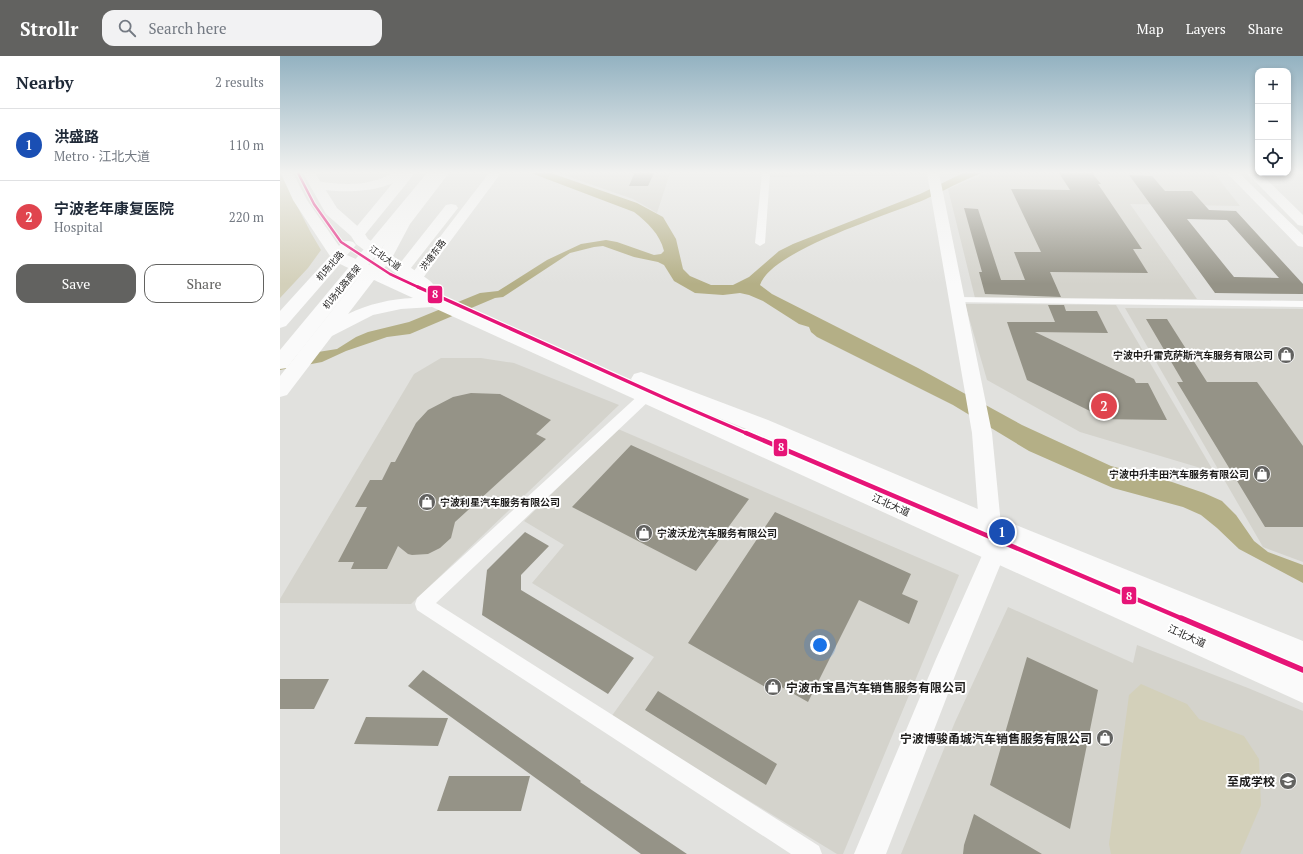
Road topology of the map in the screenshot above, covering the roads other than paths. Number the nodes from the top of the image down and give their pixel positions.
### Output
1 (307, 210) edge
2 (330, 210) edge
3 (377, 210) edge
4 (379, 210) edge
5 (392, 210) edge
6 (403, 210) edge
7 (413, 210) edge
8 (420, 210) edge
9 (450, 210) edge
10 (466, 210) edge
11 (763, 210) edge
12 (940, 210) edge
13 (1271, 210) edge
14 (1291, 210) edge
15 (1303, 222) edge
16 (358, 234) junction
17 (760, 243) dead end
18 (1303, 243) edge
19 (338, 257) junction
20 (384, 258) junction
21 (402, 270) junction
22 (370, 272) junction
23 (415, 279) junction
24 (437, 299) junction
25 (956, 300) junction
26 (1303, 304) edge
27 (280, 306) edge
28 (485, 320) junction
29 (280, 322) edge
30 (322, 333) junction
31 (280, 345) edge
32 (280, 363) edge
33 (281, 389) edge
34 (646, 396) junction
35 (990, 525) junction
36 (995, 551) junction
37 (1303, 655) edge
38 (1303, 688) edge
39 (811, 854) edge
40 (870, 854) edge

1 - 19 main road
2 - 16 main road, 江北大道
3 - 16 main road
4 - 16 main road, 机场北路
5 - 31 main road, 机场北路高架
6 - 32 main road, 机场北路高架
7 - 20 main road
8 - 20 main road
9 - 21 street, 洪塘东路
10 - 23 street, 洪塘东路
11 - 17 street
12 - 25 street
13 - 18 street
14 - 15 street
16 - 19 main road, 机场北路
16 - 20 main road, 江北大道
19 - 22 main road, 江北大道
19 - 27 main road
19 - 29 main road, 机场北路
20 - 21 main road, 江北大道
20 - 22 main road
21 - 23 main road, 江北大道
22 - 24 main road, 江北大道
22 - 30 main road
23 - 24 main road, 江北大道
24 - 28 main road
24 - 30 main road
25 - 26 street
25 - 35 street
28 - 34 main road, 江北大道
28 - 35 main road, 江北大道
30 - 33 main road
34 - 36 main road, 江北大道
34 - 39 street
35 - 36 street
35 - 37 main road, 江北大道
36 - 38 main road, 江北大道
36 - 40 street

